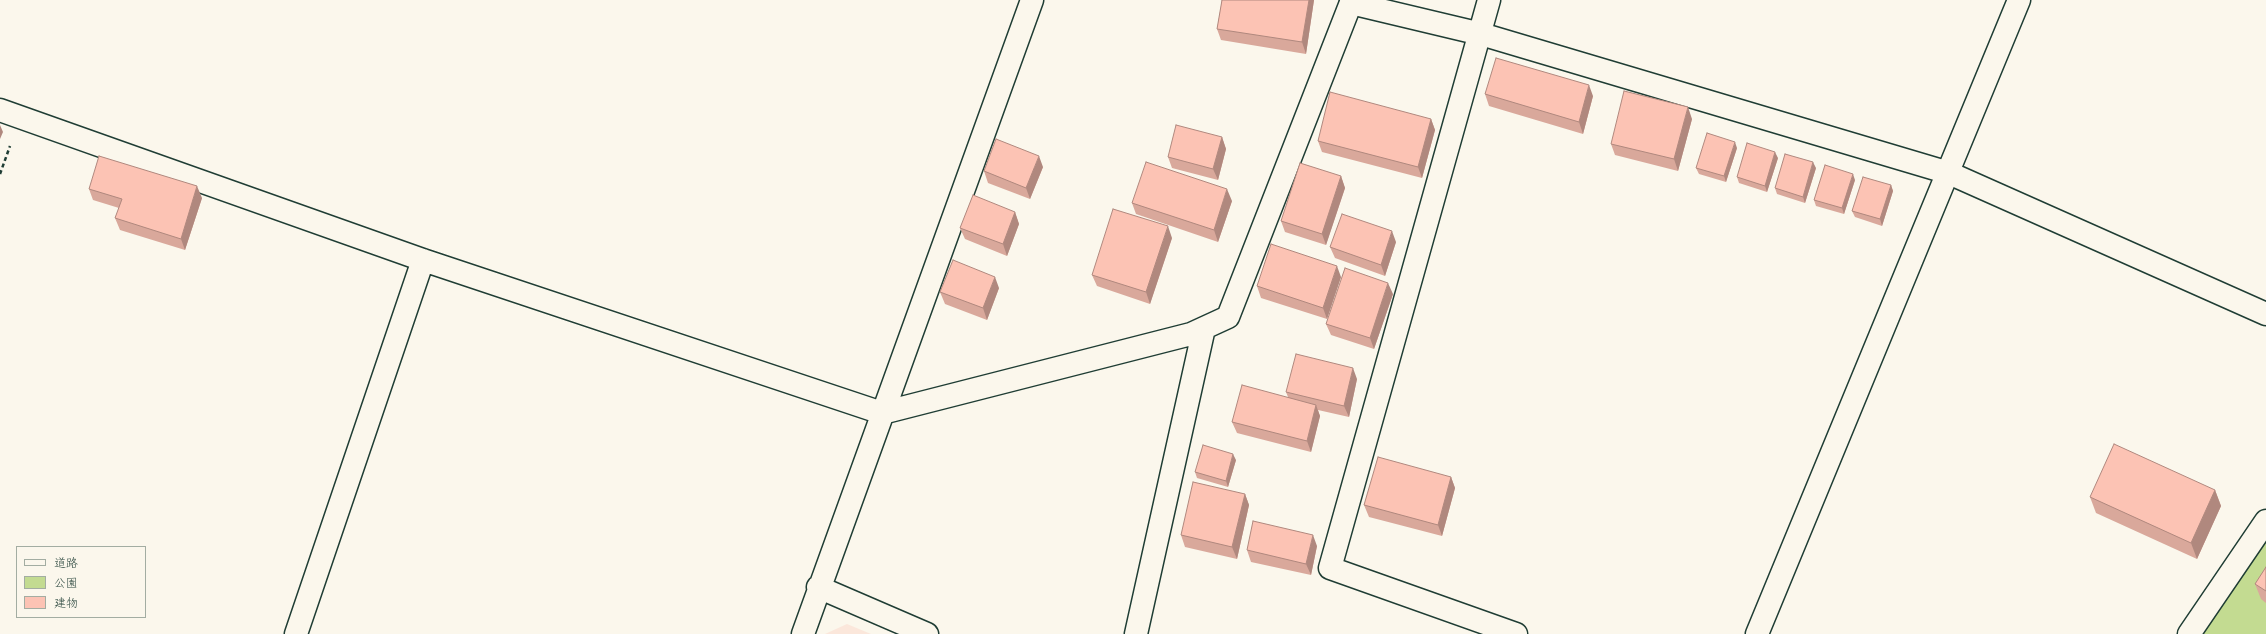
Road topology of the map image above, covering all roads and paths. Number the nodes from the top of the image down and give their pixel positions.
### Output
1 (1032, 0) edge
2 (1489, 0) edge
3 (2019, 0) edge
4 (1352, 1) edge
5 (1481, 34) junction
6 (0, 110) edge
7 (1949, 173) junction
8 (423, 260) junction
9 (2266, 314) edge
10 (1204, 328) junction
11 (882, 412) junction
12 (2266, 521) edge
13 (818, 587) junction
14 (296, 634) edge
15 (803, 634) edge
16 (927, 634) edge
17 (1136, 634) edge
18 (1516, 634) edge
19 (1757, 634) edge
20 (2190, 634) edge

1 - 11 street
2 - 5 street
3 - 7 street
4 - 5 street
4 - 10 street
5 - 7 street
5 - 18 street
6 - 8 street
7 - 9 street
7 - 19 street
8 - 11 street
8 - 14 street
10 - 11 street
10 - 17 street
11 - 13 street
12 - 20 street
13 - 15 street
13 - 16 street

